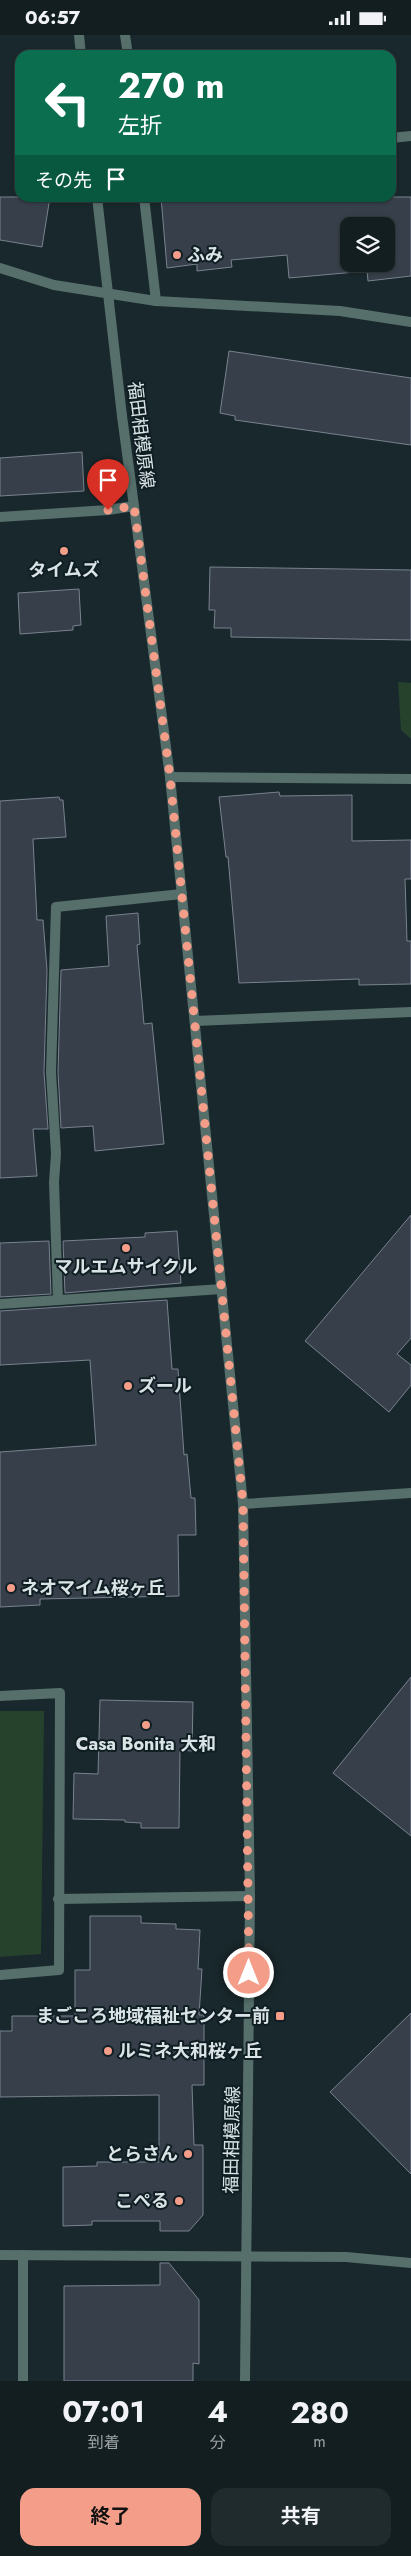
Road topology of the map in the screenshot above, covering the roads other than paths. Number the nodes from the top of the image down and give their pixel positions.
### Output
1 (78, 35) edge
2 (125, 35) edge
3 (80, 50) edge
4 (127, 50) edge
5 (411, 136) edge
6 (396, 138) edge
7 (98, 202) edge
8 (145, 202) edge
9 (0, 268) edge
10 (156, 301) junction
11 (411, 322) edge
12 (134, 506) junction
13 (0, 517) edge
14 (170, 777) junction
15 (411, 779) edge
16 (182, 894) junction
17 (411, 1012) edge
18 (195, 1021) junction
19 (222, 1289) junction
20 (58, 1301) junction
21 (0, 1304) edge
22 (411, 1493) edge
23 (243, 1503) junction
24 (0, 1696) edge
25 (250, 1896) junction
26 (58, 1899) junction
27 (0, 1975) edge
28 (0, 2255) edge
29 (23, 2255) junction
30 (247, 2257) junction
31 (411, 2263) edge
32 (23, 2381) edge
33 (245, 2381) edge

1 - 3 street
2 - 4 street
5 - 6 street
7 - 12 street, 福田相模原線, bridge
8 - 10 street
9 - 10 street
10 - 11 street
12 - 13 street
12 - 14 street, 福田相模原線
14 - 15 street
14 - 16 street, 福田相模原線
16 - 18 street, 福田相模原線
16 - 20 street
17 - 18 street
18 - 19 street, 福田相模原線
19 - 20 street
19 - 23 street, 福田相模原線
20 - 21 street
22 - 23 street
23 - 25 street, 福田相模原線
24 - 26 street
25 - 26 street
25 - 30 street, 福田相模原線
26 - 27 street
28 - 29 street
29 - 30 street
29 - 32 street
30 - 31 street
30 - 33 street, 福田相模原線

